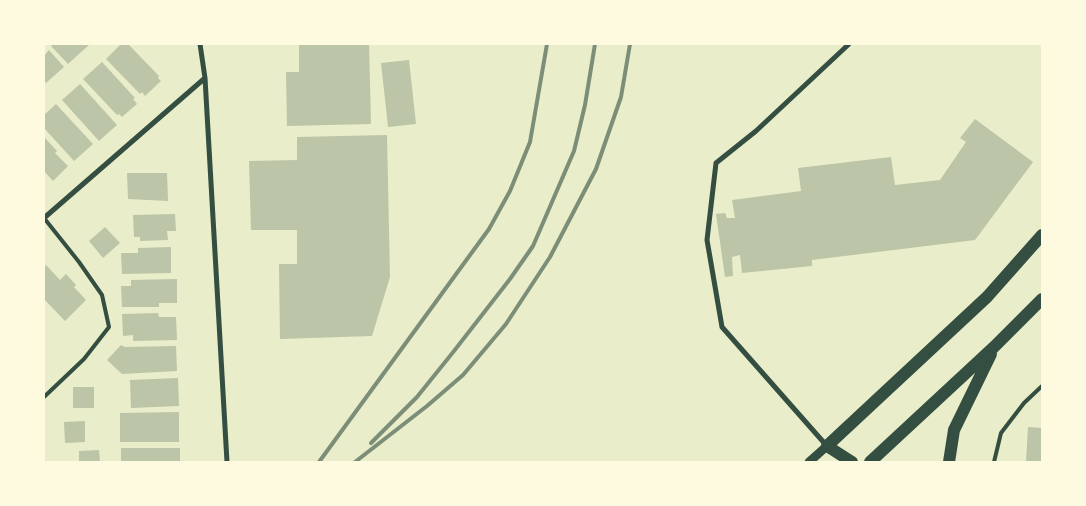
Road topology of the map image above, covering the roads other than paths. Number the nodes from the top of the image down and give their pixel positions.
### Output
1 (200, 44) edge
2 (849, 44) edge
3 (205, 78) junction
4 (44, 218) edge
5 (1040, 238) edge
6 (1042, 299) edge
7 (994, 347) junction
8 (1042, 386) edge
9 (44, 397) edge
10 (827, 446) junction
11 (227, 462) edge
12 (809, 462) edge
13 (834, 462) edge
14 (852, 462) edge
15 (870, 462) edge
16 (949, 462) edge
17 (994, 462) edge

1 - 3 street
2 - 10 street
3 - 4 street
3 - 11 street
4 - 9 lane
5 - 10 main road
6 - 7 main road
7 - 15 main road
7 - 16 main road
8 - 17 lane
10 - 12 street
10 - 13 main road
10 - 14 main road

